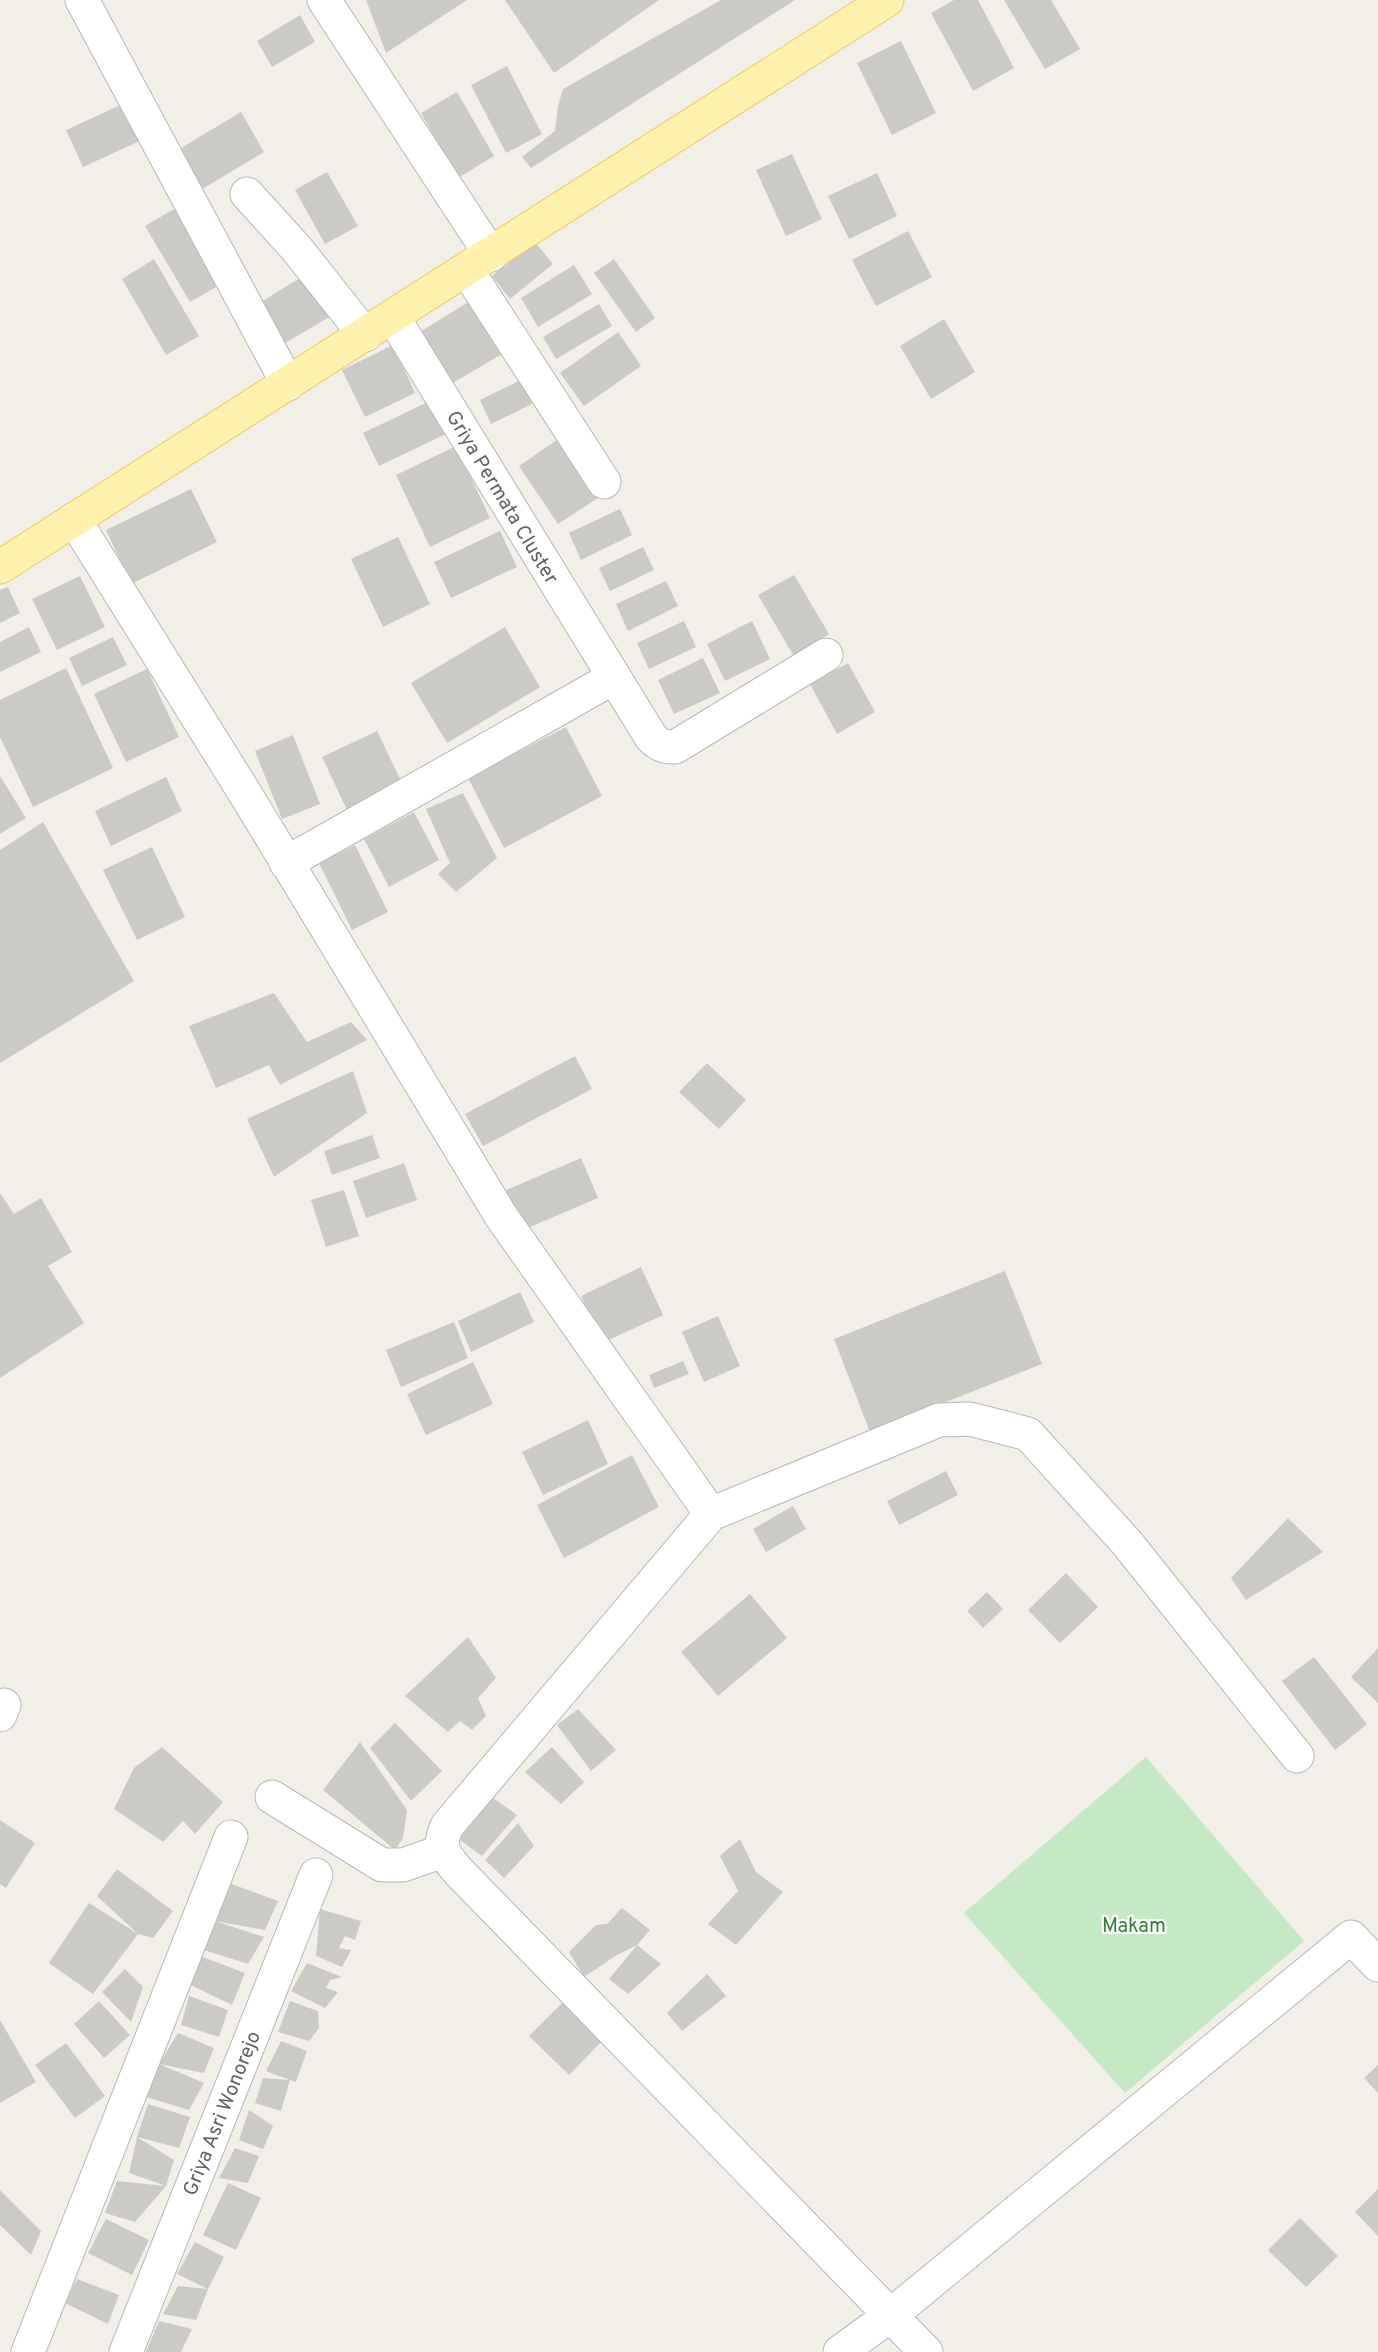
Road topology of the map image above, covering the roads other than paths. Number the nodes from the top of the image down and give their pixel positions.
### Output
1 (82, 0) edge
2 (324, 0) edge
3 (887, 0) edge
4 (247, 194) dead end
5 (479, 262) junction
6 (393, 317) junction
7 (365, 335) junction
8 (288, 384) junction
9 (604, 482) dead end
10 (74, 519) junction
11 (0, 567) edge
12 (826, 655) dead end
13 (613, 678) junction
14 (286, 863) junction
15 (711, 1514) junction
16 (1297, 1756) dead end
17 (272, 1797) dead end
18 (231, 1837) dead end
19 (443, 1851) junction
20 (316, 1875) dead end
21 (1378, 1965) edge
22 (891, 2314) junction
23 (28, 2352) edge
24 (126, 2352) edge
25 (840, 2352) edge
26 (926, 2352) edge

1 - 8 street
2 - 5 street
3 - 5 main road
4 - 7 street
5 - 6 main road
5 - 9 street
6 - 7 main road
6 - 13 street, Griya Permata Cluster
7 - 8 main road
8 - 10 main road
10 - 11 main road
10 - 14 street
12 - 13 street, Griya Permata Cluster
13 - 14 street
14 - 15 street
15 - 16 street
15 - 19 street
17 - 19 street
18 - 23 street
19 - 22 street
20 - 24 street, Griya Asri Wonorejo
21 - 22 street
22 - 25 street
22 - 26 street

